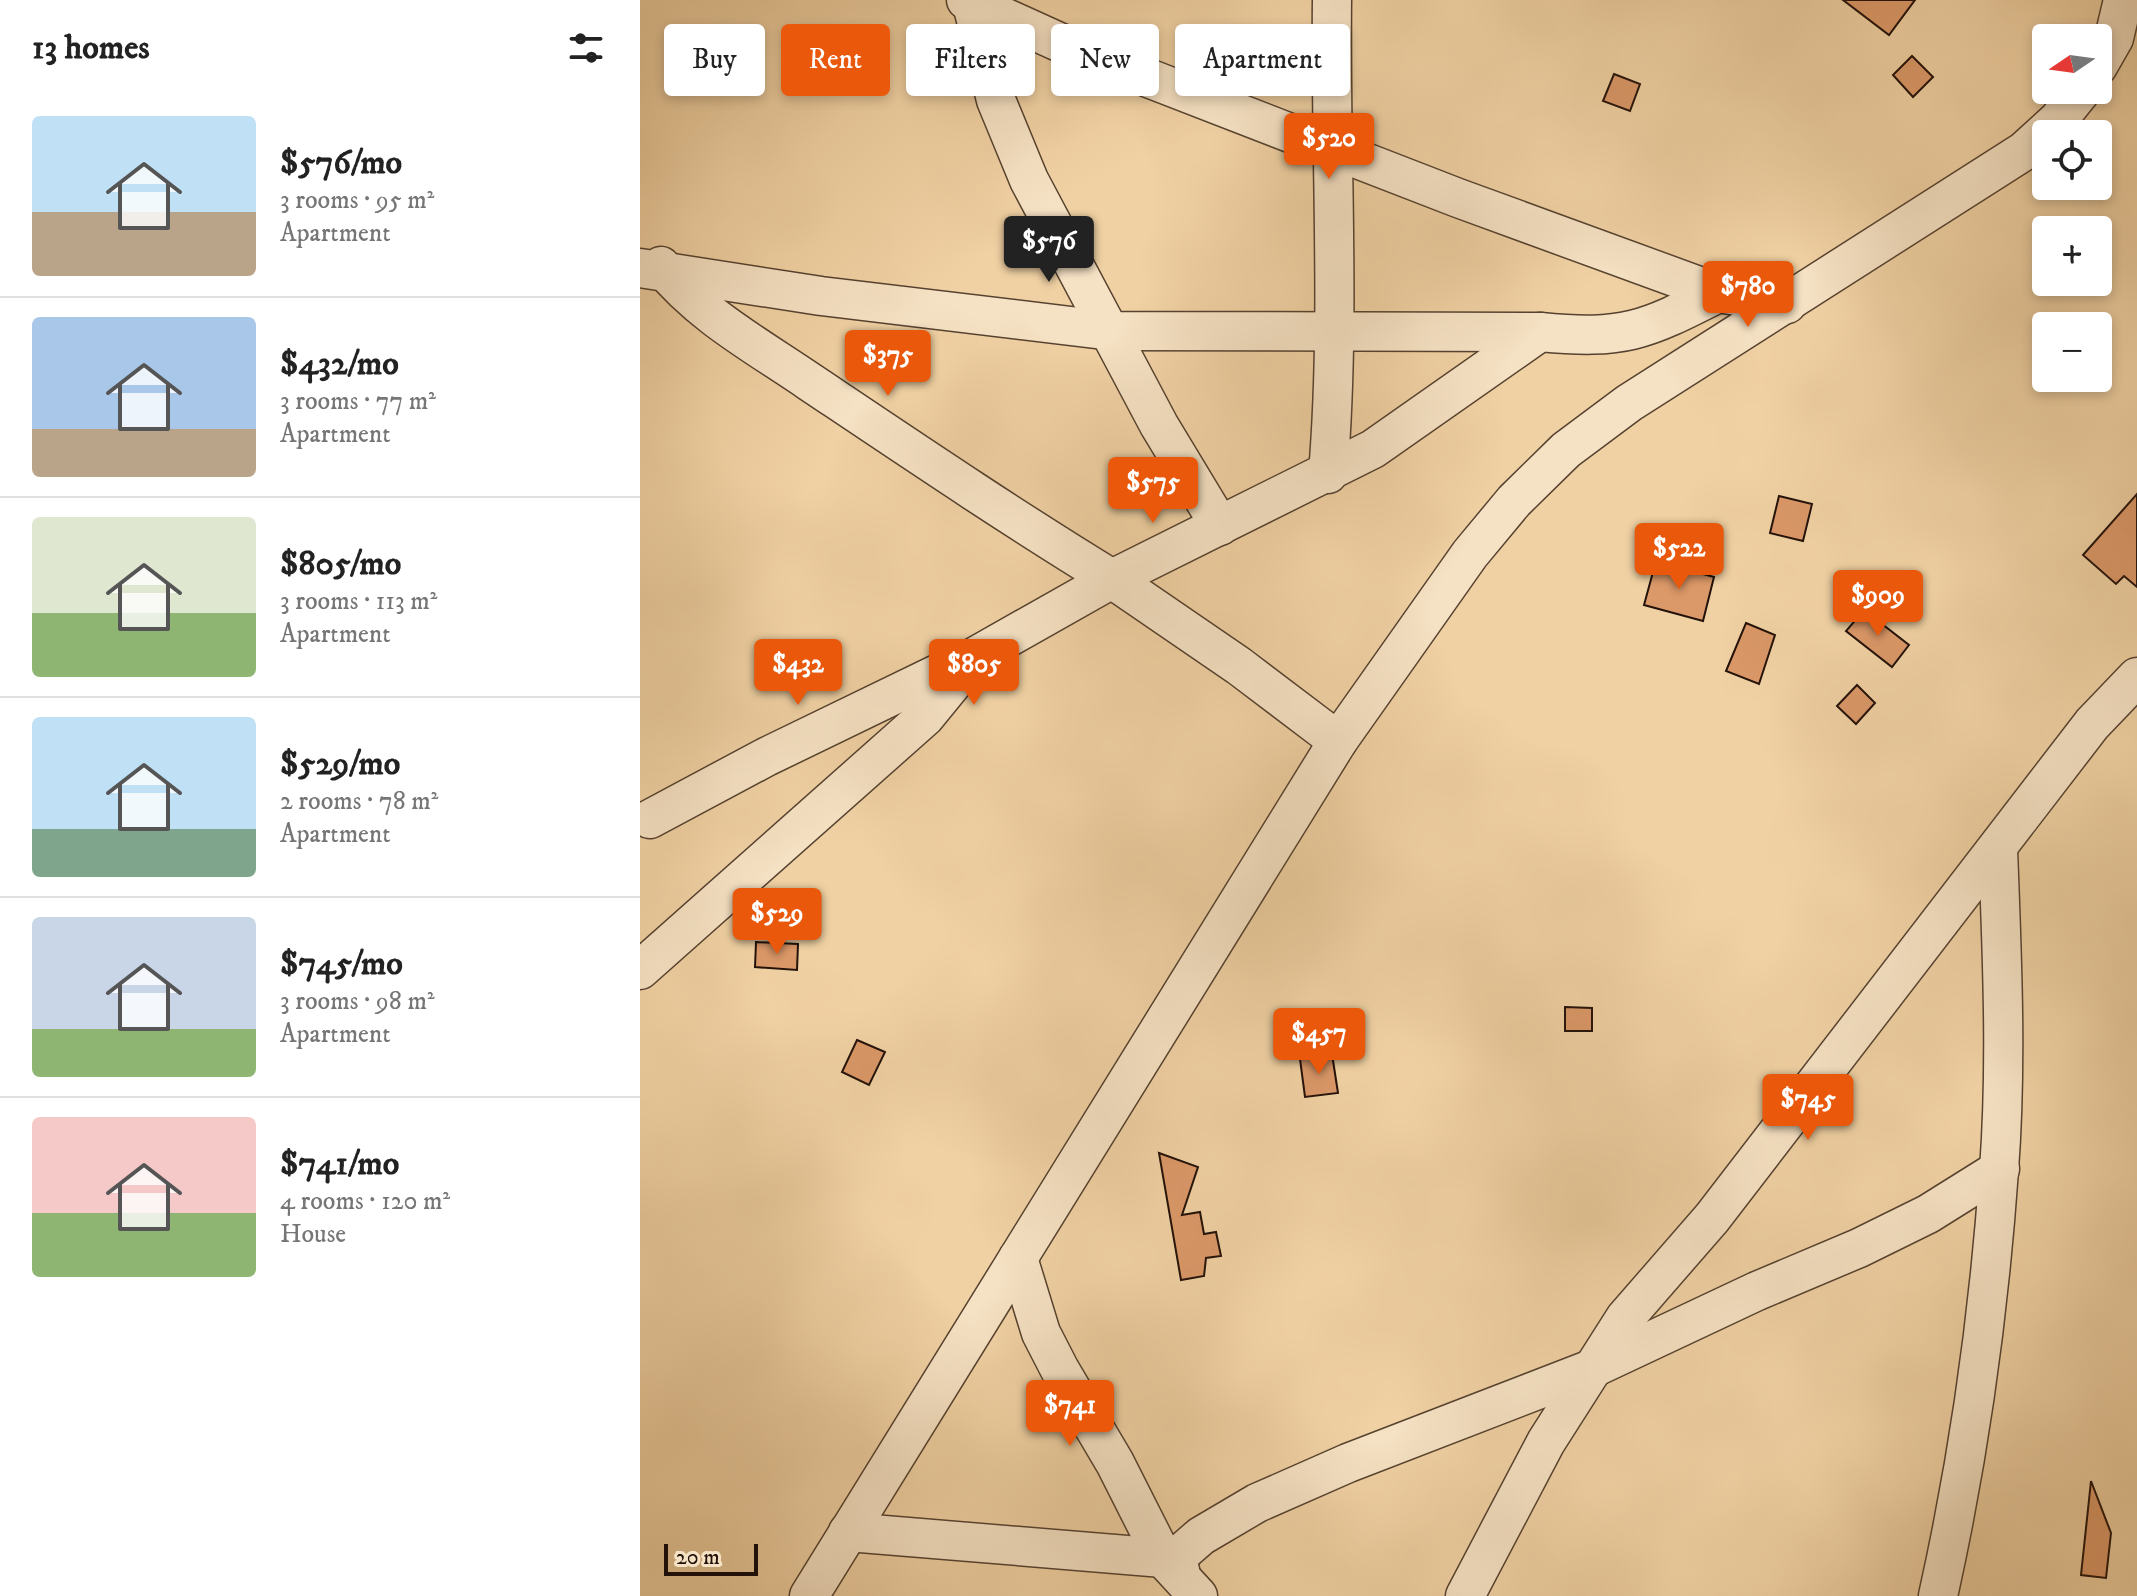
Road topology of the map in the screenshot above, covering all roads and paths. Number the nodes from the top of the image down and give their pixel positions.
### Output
1 (1332, 0) edge
2 (2123, 0) edge
3 (970, 1) edge
4 (2116, 44) edge
5 (2071, 104) edge
6 (1330, 148) junction
7 (648, 261) edge
8 (1718, 293) junction
9 (1787, 304) junction
10 (1112, 331) junction
11 (1336, 331) junction
12 (1540, 332) junction
13 (1328, 474) junction
14 (1220, 526) junction
15 (1112, 579) junction
16 (974, 657) junction
17 (2137, 677) edge
18 (1338, 741) junction
19 (650, 819) dead end
20 (1998, 849) junction
21 (640, 970) edge
22 (2000, 1169) junction
23 (1018, 1258) junction
24 (1589, 1370) junction
25 (848, 1532) junction
26 (1166, 1560) junction
27 (809, 1596) edge
28 (1198, 1596) edge
29 (1218, 1596) edge
30 (1465, 1596) edge
31 (1938, 1596) edge

1 - 6 street
2 - 4 street
3 - 6 street
3 - 10 street
5 - 9 street
6 - 8 street
6 - 11 street
7 - 10 street
7 - 15 street
8 - 9 street
8 - 12 street
9 - 18 street
10 - 11 street
10 - 14 street
11 - 12 street
11 - 13 street
12 - 13 street
13 - 14 street
14 - 15 street
15 - 16 street
15 - 18 street
16 - 19 street
16 - 21 street
17 - 20 street
18 - 23 street
20 - 22 street
20 - 24 street
22 - 24 street
22 - 31 street
23 - 25 street
23 - 26 street
24 - 26 street
24 - 30 street
25 - 26 street
25 - 27 street
26 - 28 street
26 - 29 street

